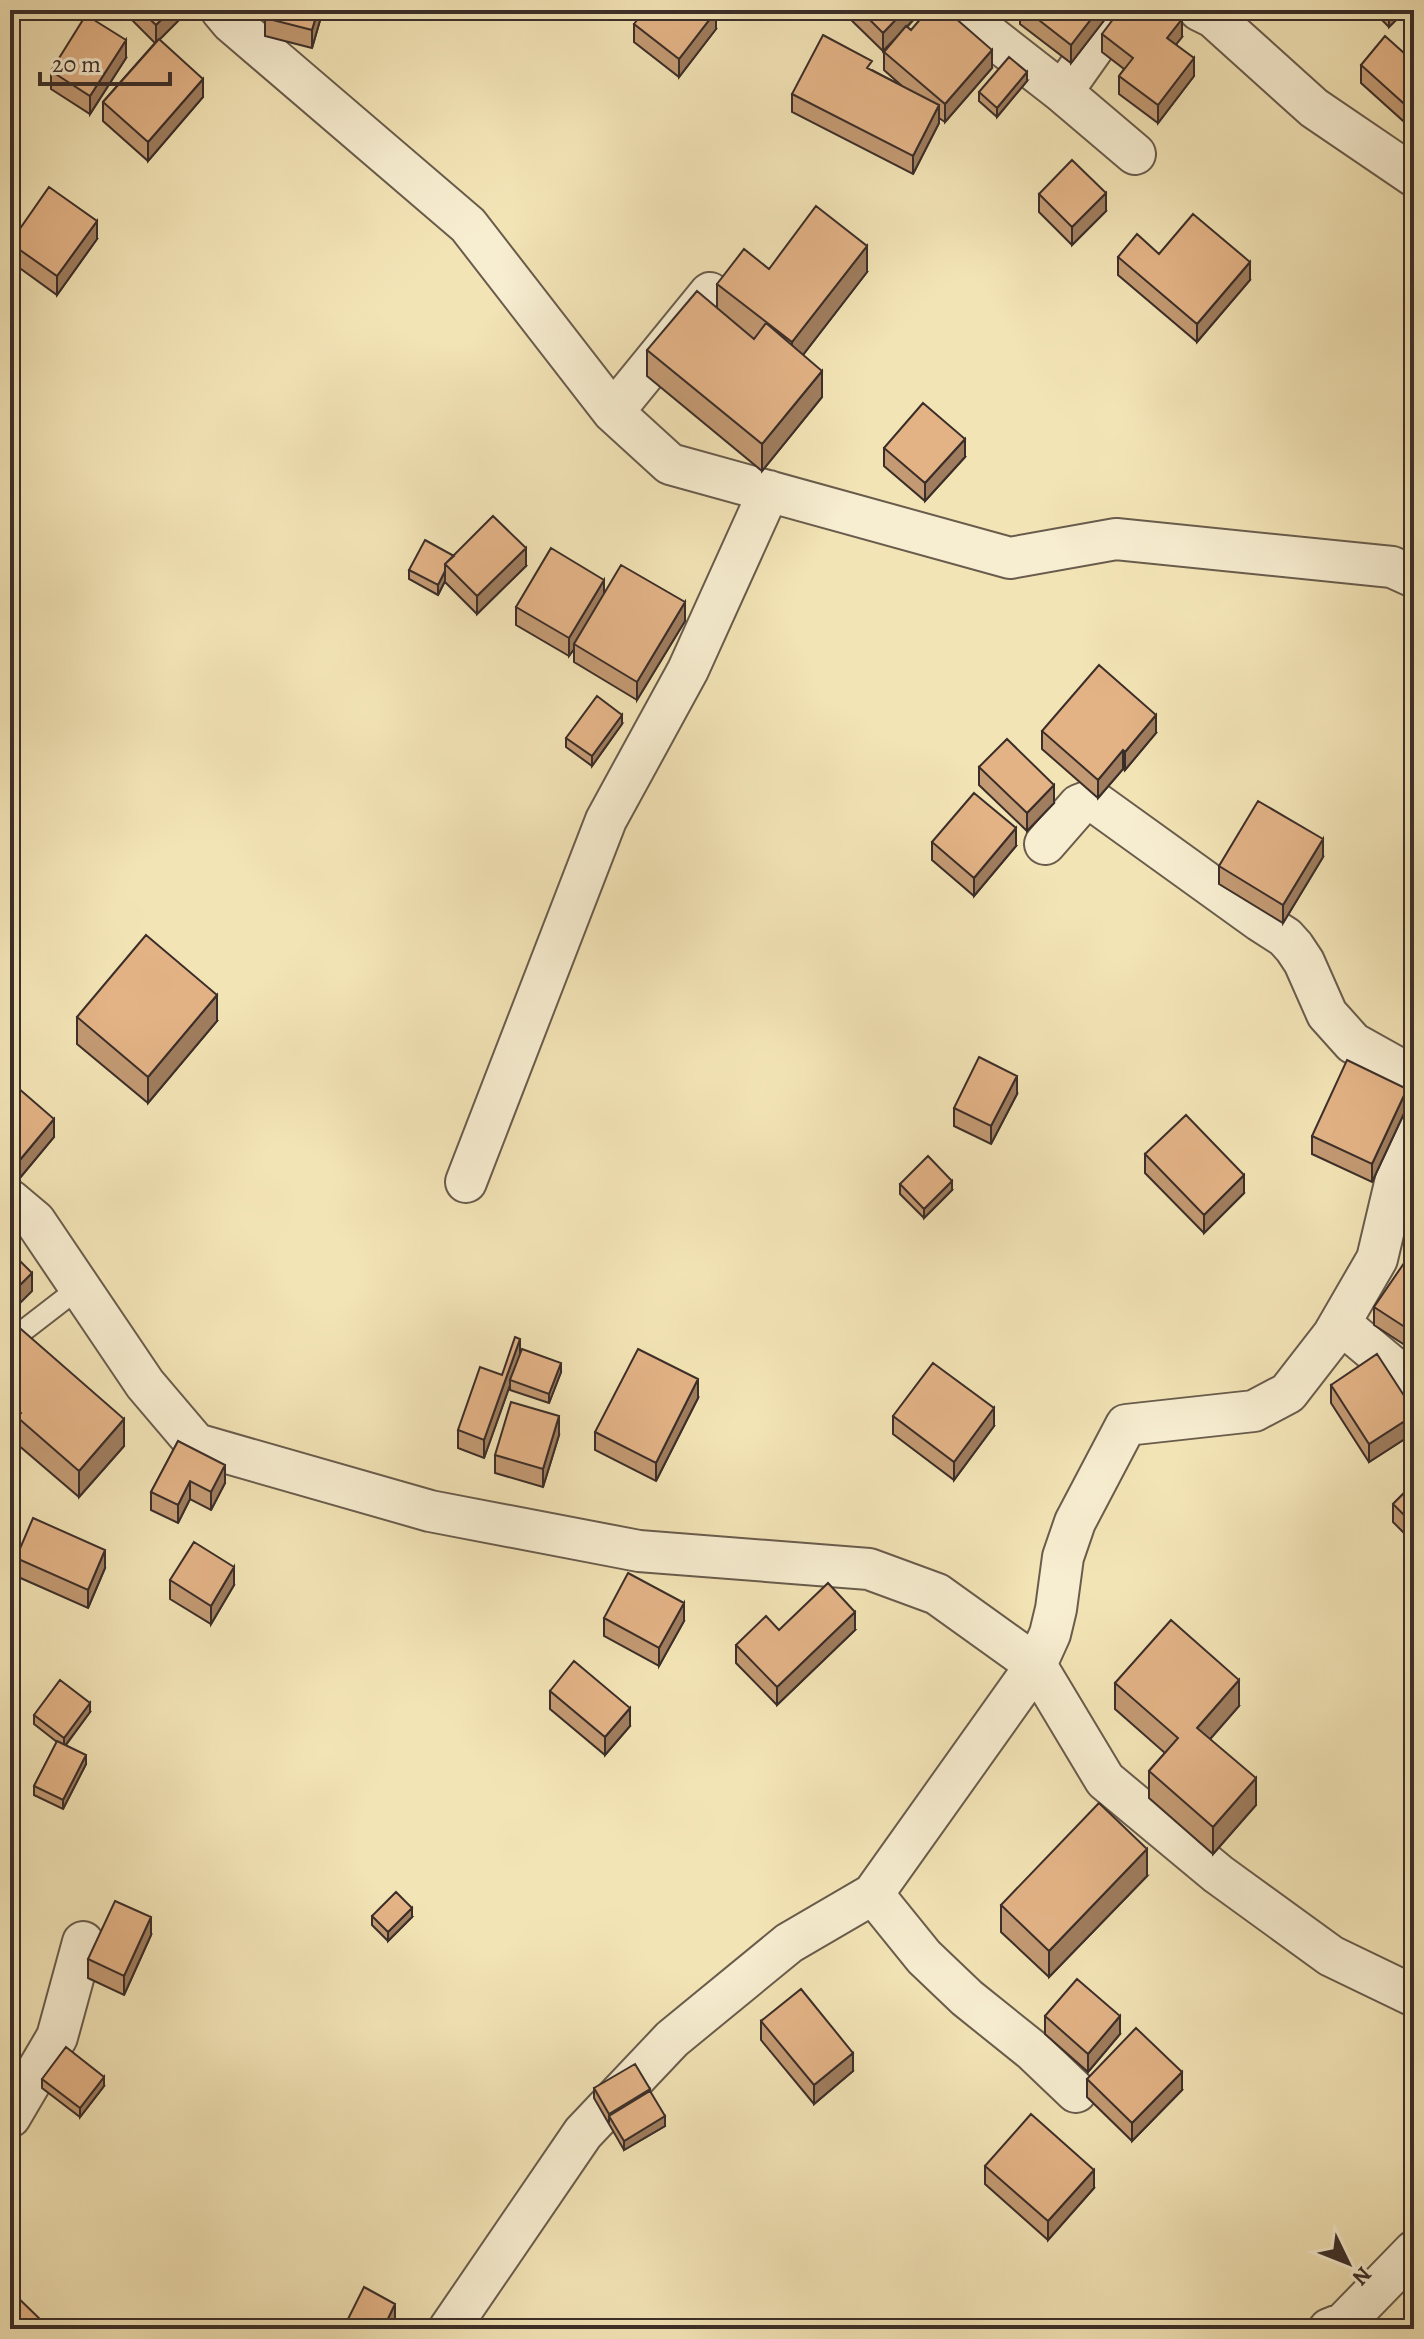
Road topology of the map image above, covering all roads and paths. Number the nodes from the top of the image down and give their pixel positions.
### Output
1 (221, 10) edge
2 (957, 10) edge
3 (1120, 10) edge
4 (1199, 10) edge
5 (1062, 92) junction
6 (1135, 154) dead end
7 (1414, 176) edge
8 (710, 293) dead end
9 (613, 412) junction
10 (769, 491) junction
11 (1414, 577) edge
12 (1045, 844) dead end
13 (1414, 1077) edge
14 (1414, 1103) edge
15 (466, 1182) dead end
16 (10, 1200) edge
17 (80, 1287) junction
18 (1340, 1323) junction
19 (10, 1341) edge
20 (1414, 1385) edge
21 (1036, 1665) junction
22 (873, 1894) junction
23 (83, 1942) dead end
24 (1414, 1996) edge
25 (1076, 2092) dead end
26 (10, 2117) edge
27 (1414, 2251) edge
28 (449, 2329) edge
29 (1329, 2329) edge

1 - 9 street
2 - 5 street
3 - 5 street
4 - 7 street
5 - 6 street
8 - 9 street
9 - 10 street
10 - 11 street
10 - 15 street
12 - 13 street
14 - 18 street
16 - 17 street
17 - 19 lane
17 - 21 street
18 - 20 street
18 - 21 street
21 - 22 street
21 - 24 street
22 - 25 street
22 - 28 street
23 - 26 street
27 - 29 street

